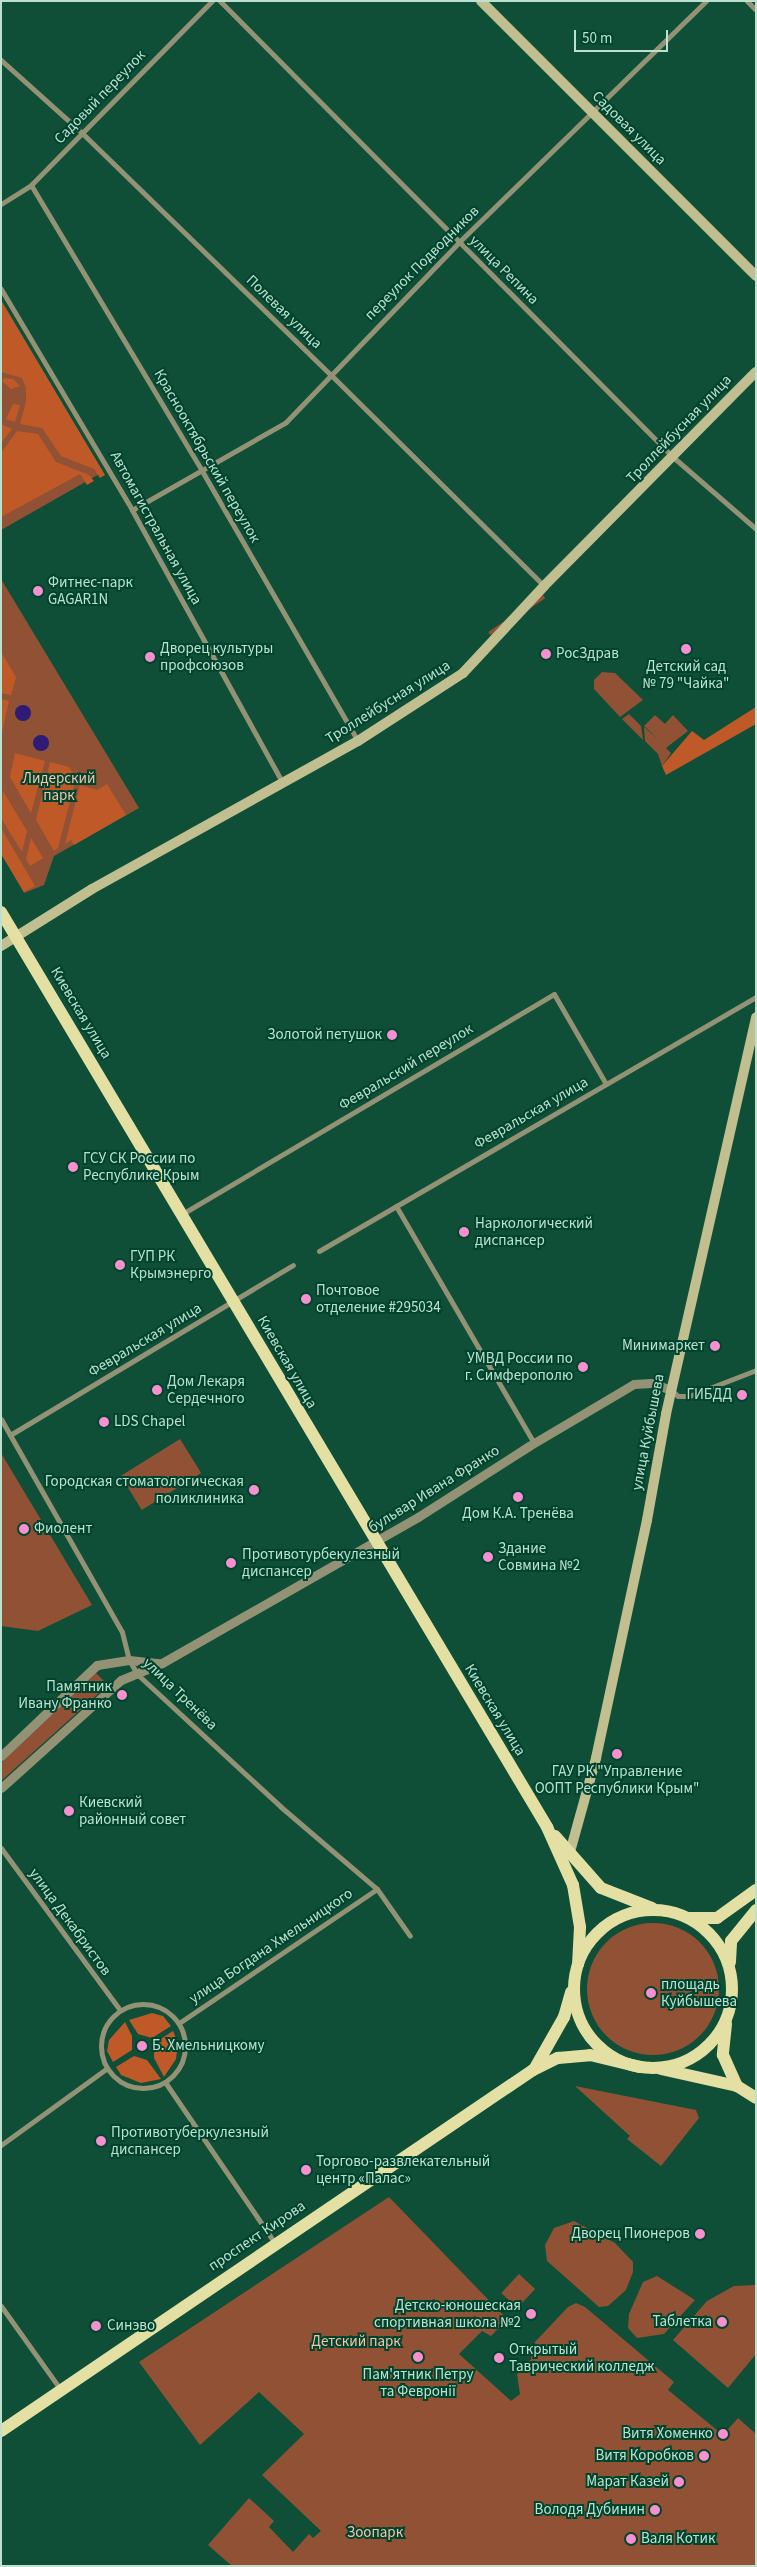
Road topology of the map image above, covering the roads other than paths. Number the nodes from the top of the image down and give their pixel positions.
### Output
1 (212, 1) edge
2 (220, 1) edge
3 (481, 1) edge
4 (706, 1) edge
5 (747, 1) edge
6 (756, 10) edge
7 (1, 60) edge
8 (593, 112) junction
9 (82, 133) junction
10 (32, 185) junction
11 (1, 204) edge
12 (459, 242) junction
13 (756, 276) edge
14 (1, 289) edge
15 (756, 372) edge
16 (330, 374) junction
17 (674, 457) junction
18 (202, 471) junction
19 (132, 510) junction
20 (756, 528) edge
21 (544, 586) junction
22 (358, 741) junction
23 (282, 782) junction
24 (1, 912) edge
25 (17, 937) junction
26 (1, 946) edge
27 (756, 997) edge
28 (756, 1017) edge
29 (606, 1084) junction
30 (396, 1206) junction
31 (181, 1214) junction
32 (319, 1251) dead end
33 (293, 1265) dead end
34 (232, 1301) junction
35 (756, 1370) edge
36 (671, 1390) junction
37 (1, 1419) edge
38 (10, 1435) junction
39 (534, 1442) junction
40 (375, 1542) junction
41 (129, 1660) junction
42 (162, 1663) junction
43 (137, 1674) junction
44 (1, 1756) edge
45 (1, 1788) edge
46 (546, 1828) junction
47 (1, 1848) edge
48 (570, 1852) junction
49 (377, 1889) junction
50 (756, 1890) edge
51 (756, 1910) edge
52 (662, 1911) junction
53 (681, 1916) junction
54 (410, 1936) dead end
55 (577, 1968) junction
56 (732, 1980) junction
57 (120, 2010) junction
58 (727, 2019) junction
59 (179, 2023) junction
60 (640, 2067) junction
61 (654, 2068) junction
62 (106, 2069) junction
63 (533, 2070) junction
64 (166, 2082) junction
65 (737, 2086) junction
66 (756, 2098) edge
67 (1, 2144) edge
68 (275, 2244) junction
69 (1, 2306) edge
70 (62, 2391) junction
71 (1, 2431) edge

1 - 9 street, Садовый переулок
2 - 12 street, улица Репина
3 - 8 main road, Садовая улица
4 - 8 street, переулок Подводников
5 - 6 street
7 - 9 street, Полевая улица
8 - 12 street, переулок Подводников
8 - 13 main road, Садовая улица
9 - 10 street, Садовый переулок
9 - 16 street, Полевая улица
10 - 11 street, Садовый переулок
10 - 18 street, Краснооктябрьский переулок
12 - 16 street, переулок Подводников
12 - 17 street, улица Репина
14 - 19 street, Автомагистральная улица
15 - 17 main road, Троллейбусная улица
16 - 18 street, переулок Подводников
16 - 21 street, Полевая улица
17 - 20 street, улица Репина
17 - 21 main road, Троллейбусная улица
18 - 19 street, переулок Подводников
18 - 22 street, Краснооктябрьский переулок
19 - 23 street, Автомагистральная улица
21 - 22 main road, Троллейбусная улица
22 - 23 main road, Троллейбусная улица
23 - 25 main road, Троллейбусная улица
24 - 25 main road, Киевская улица
25 - 26 main road, Троллейбусная улица
25 - 31 main road, Киевская улица
27 - 29 street, Февральская улица
28 - 36 main road, улица Куйбышева
29 - 30 street, Февральская улица
29 - 31 street, Февральский переулок
30 - 32 street, Февральская улица
30 - 39 street
31 - 34 main road, Киевская улица
33 - 34 street, Февральская улица
34 - 38 street, Февральская улица
34 - 40 main road, Киевская улица
35 - 36 street
36 - 39 street, бульвар Ивана Франко
36 - 48 main road, улица Куйбышева
37 - 38 street, улица Тренёва
38 - 41 street, улица Тренёва
39 - 40 street, бульвар Ивана Франко
40 - 42 street, бульвар Ивана Франко
40 - 46 main road, Киевская улица
41 - 42 street
41 - 43 street, улица Тренёва
41 - 44 street
42 - 43 street, бульвар Ивана Франко
43 - 45 street, бульвар Ивана Франко
43 - 49 street, улица Тренёва
46 - 48 main road, Киевская улица
46 - 55 main road, Киевская улица
47 - 57 street, улица Декабристов
48 - 52 main road, Киевская улица
49 - 54 street, улица Тренёва
49 - 59 street, улица Богдана Хмельницкого
50 - 53 main road
51 - 56 main road
52 - 53 main road
52 - 55 main road
53 - 56 main road
55 - 60 main road
55 - 63 main road
56 - 58 main road
57 - 59 street
57 - 62 street
58 - 61 main road
58 - 65 main road
59 - 64 street
60 - 61 main road
60 - 63 main road, проспект Кирова
61 - 65 main road
62 - 64 street
62 - 67 street
63 - 68 main road, проспект Кирова
64 - 68 street
65 - 66 main road
68 - 70 main road, проспект Кирова
69 - 70 street
70 - 71 main road, проспект Кирова

